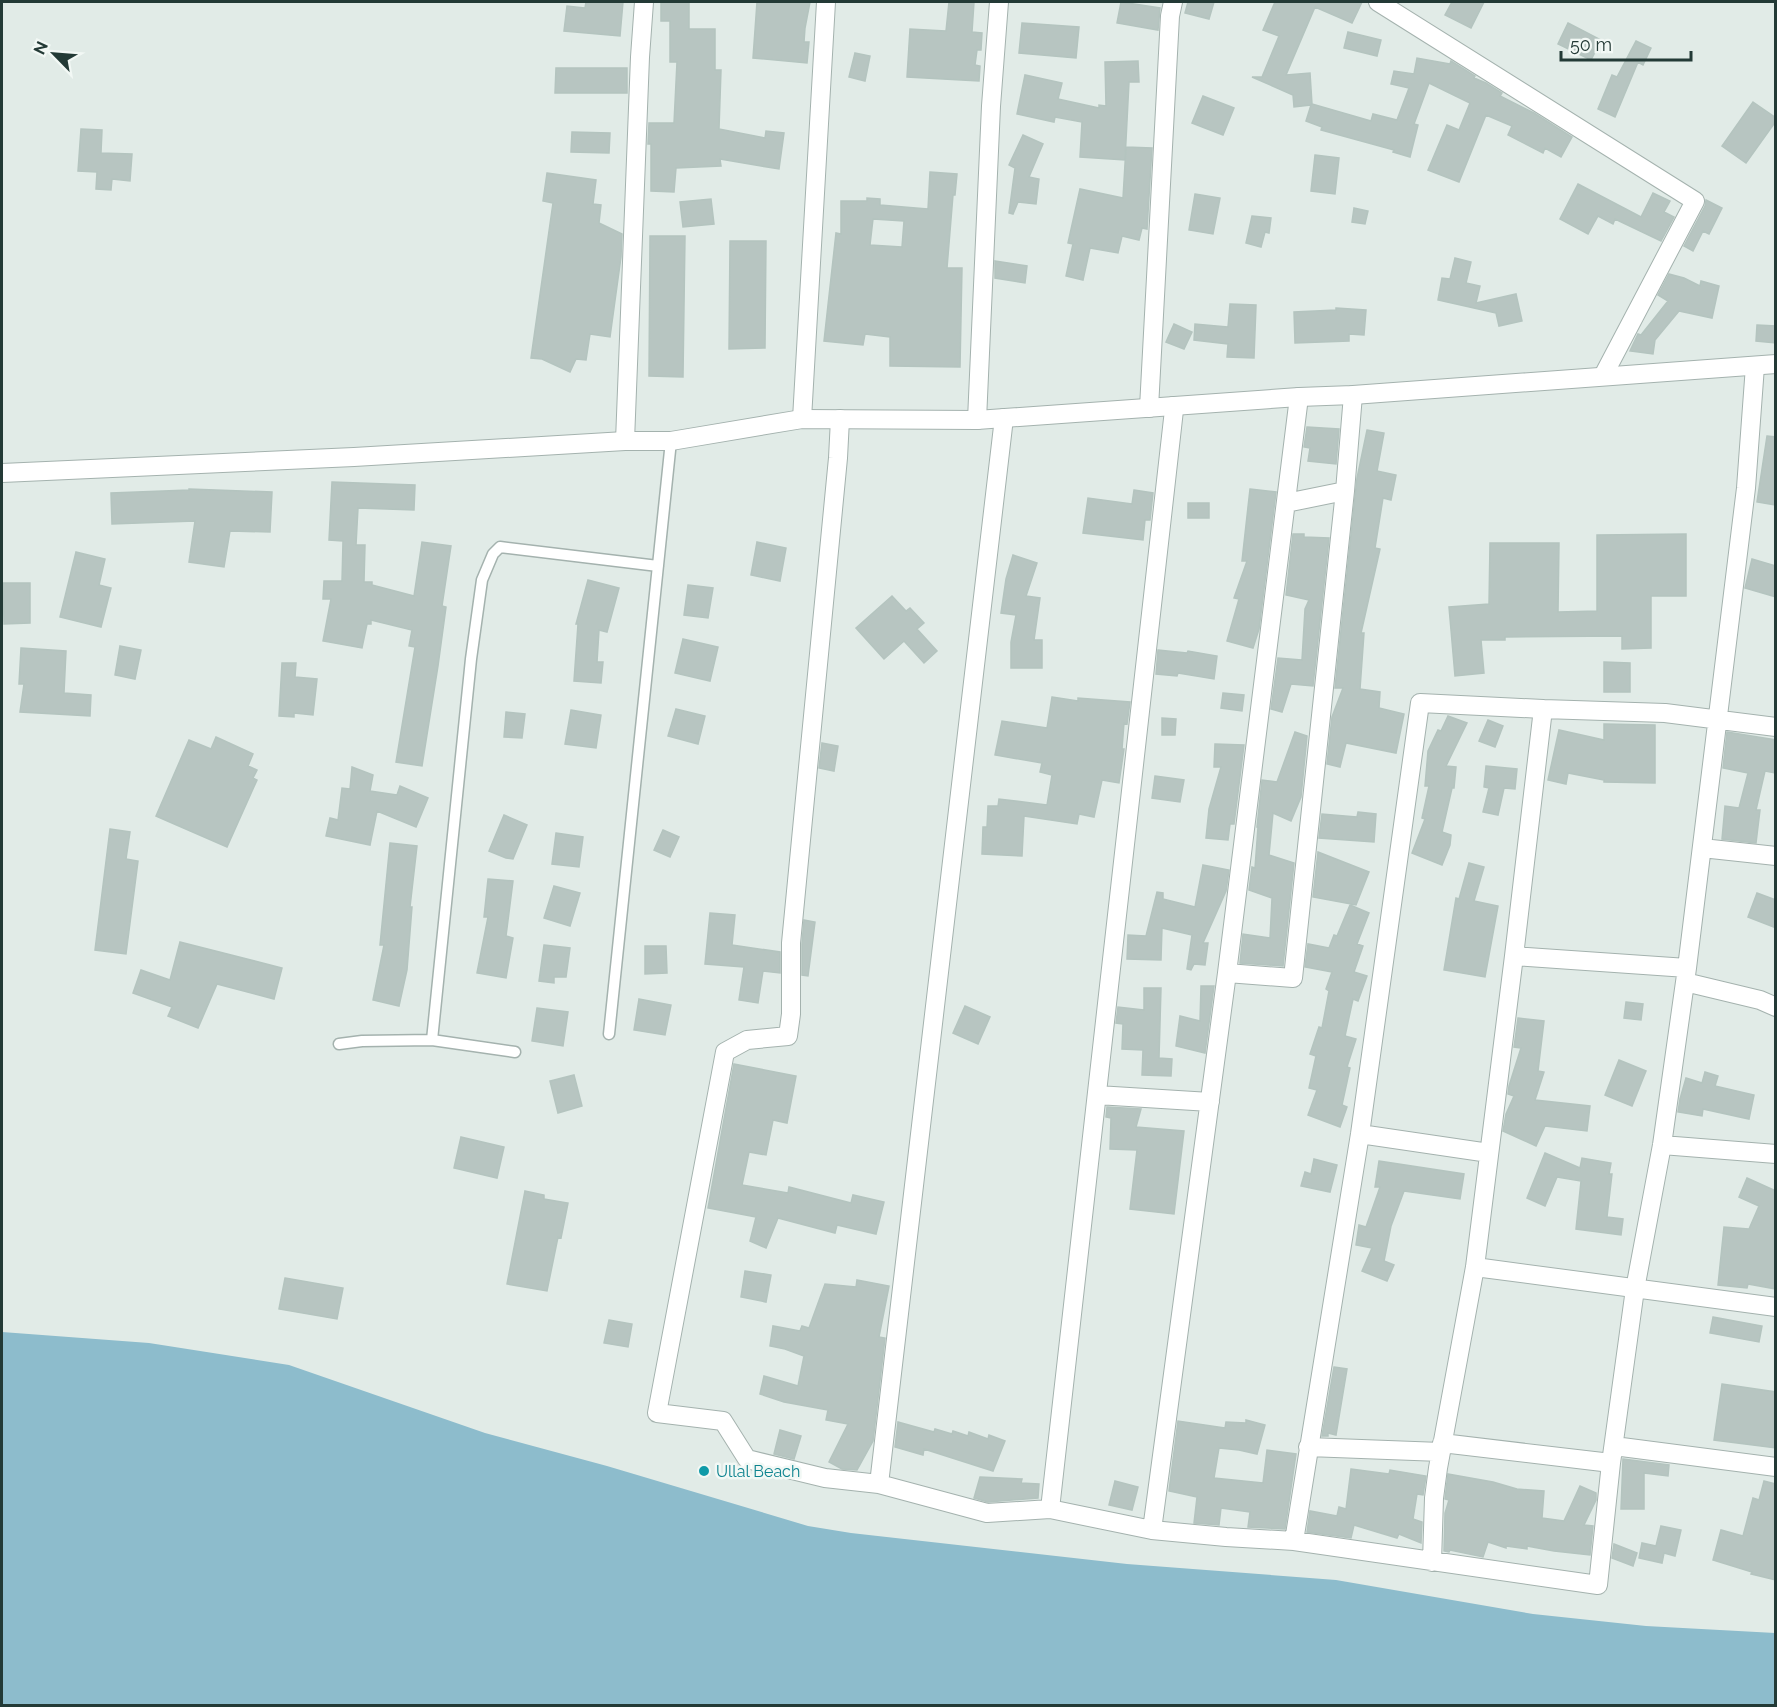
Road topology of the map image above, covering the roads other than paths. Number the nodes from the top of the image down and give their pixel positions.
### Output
1 (644, 2) edge
2 (826, 2) edge
3 (999, 2) edge
4 (1173, 2) edge
5 (1378, 2) edge
6 (1776, 364) edge
7 (1755, 366) junction
8 (1603, 376) junction
9 (1353, 395) junction
10 (1299, 397) junction
11 (1173, 406) junction
12 (1149, 408) junction
13 (1004, 418) junction
14 (802, 419) junction
15 (840, 419) junction
16 (977, 420) junction
17 (625, 441) junction
18 (671, 441) junction
19 (2, 473) edge
20 (1345, 491) junction
21 (1286, 503) junction
22 (658, 566) junction
23 (1542, 709) junction
24 (1719, 719) junction
25 (1776, 727) edge
26 (1702, 848) junction
27 (1776, 856) edge
28 (1514, 956) junction
29 (1227, 973) junction
30 (1686, 975) junction
31 (1776, 1007) edge
32 (609, 1034) dead end
33 (432, 1041) junction
34 (339, 1044) dead end
35 (515, 1052) dead end
36 (1097, 1095) junction
37 (1210, 1102) junction
38 (1360, 1134) junction
39 (1662, 1145) junction
40 (1489, 1153) junction
41 (1776, 1154) edge
42 (1475, 1267) junction
43 (1635, 1289) junction
44 (1776, 1307) edge
45 (1308, 1447) junction
46 (1441, 1448) junction
47 (1612, 1454) junction
48 (1776, 1467) edge
49 (879, 1485) junction
50 (1050, 1509) junction
51 (1152, 1530) junction
52 (1294, 1541) junction
53 (1432, 1562) junction

1 - 17 street
2 - 14 street
3 - 16 street
4 - 12 street
5 - 8 street
6 - 7 street
7 - 8 street
7 - 24 street
8 - 9 street
9 - 10 street
9 - 20 street
10 - 11 street
10 - 21 street
11 - 12 street
11 - 36 street
12 - 13 street
13 - 16 street
13 - 49 street
14 - 15 street
14 - 18 street
15 - 16 street
15 - 49 street
17 - 18 street
17 - 19 street
18 - 22 lane
20 - 21 street
20 - 29 street
21 - 29 street
22 - 32 lane
22 - 33 lane
23 - 24 street
23 - 28 street
23 - 38 street
24 - 25 street
24 - 26 street
26 - 27 street
26 - 30 street
28 - 30 street
28 - 40 street
29 - 37 street
30 - 31 street
30 - 39 street
33 - 34 lane
33 - 35 lane
36 - 37 street
36 - 50 street
37 - 51 street
38 - 40 street
38 - 45 street
39 - 41 street
39 - 43 street
40 - 42 street
42 - 43 street
42 - 46 street
43 - 44 street
43 - 47 street
45 - 46 street
45 - 52 street
46 - 47 street
46 - 53 street
47 - 48 street
47 - 53 street
49 - 50 street
50 - 51 street
51 - 52 street
52 - 53 street

